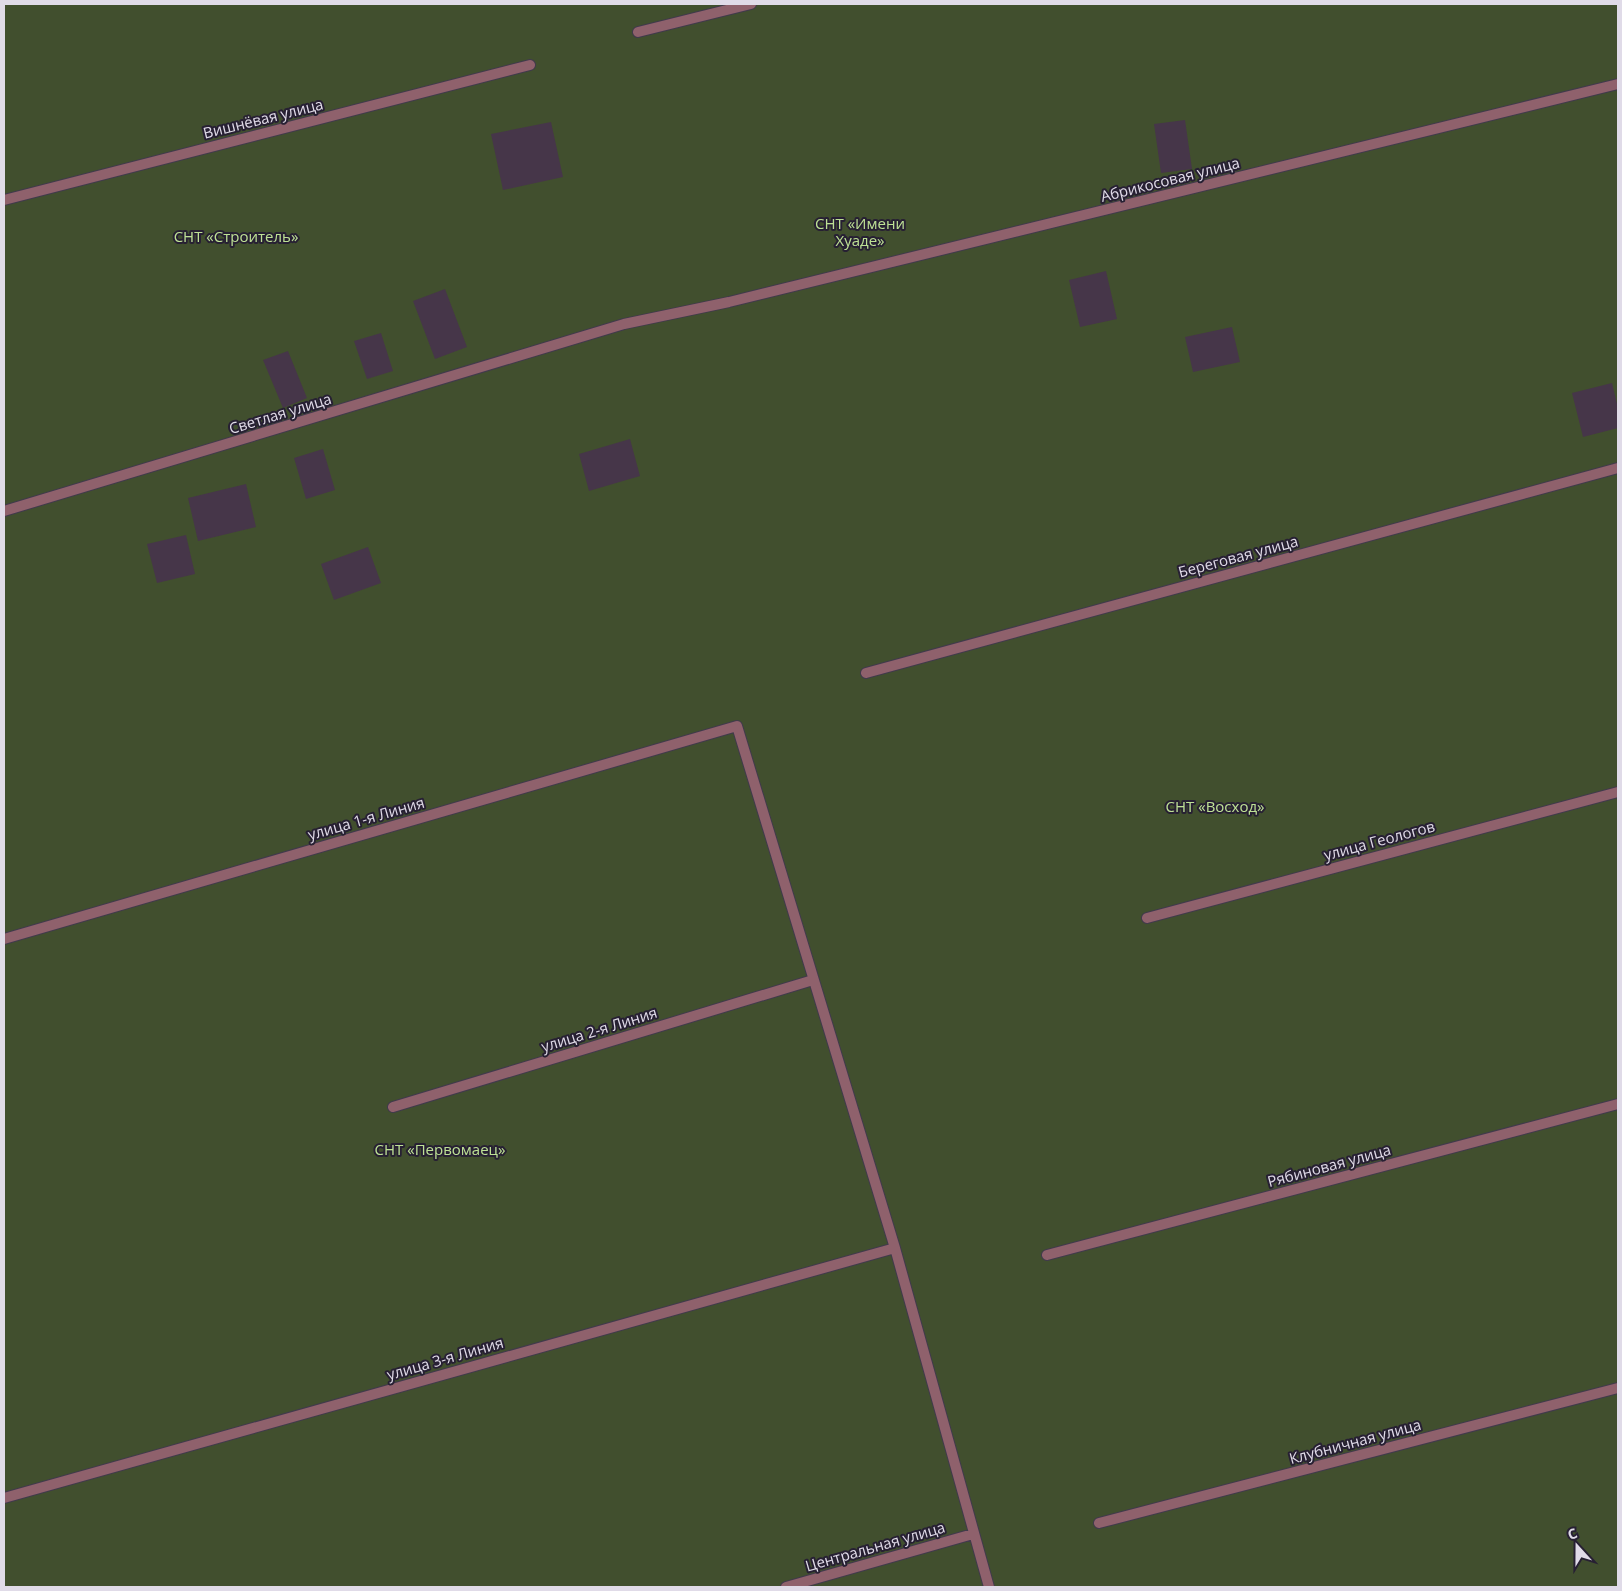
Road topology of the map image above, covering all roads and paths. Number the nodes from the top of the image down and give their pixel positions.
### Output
1 (751, 4) edge
2 (638, 32) dead end
3 (530, 65) dead end
4 (1618, 84) edge
5 (4, 200) edge
6 (564, 343) joint
7 (1618, 468) edge
8 (4, 512) edge
9 (866, 673) dead end
10 (1618, 792) edge
11 (1147, 918) dead end
12 (4, 939) edge
13 (813, 980) junction
14 (1618, 1104) edge
15 (393, 1107) dead end
16 (895, 1248) junction
17 (1047, 1255) dead end
18 (1618, 1388) edge
19 (4, 1498) edge
20 (1099, 1523) dead end
21 (973, 1534) junction
22 (786, 1587) edge
23 (989, 1587) edge

1 - 2 street
3 - 5 street, Вишнёвая улица
4 - 6 street, Абрикосовая улица
6 - 8 street, Светлая улица
7 - 9 street, Береговая улица
10 - 11 street, улица Геологов
12 - 13 street, улица 1-я Линия
13 - 15 street, улица 2-я Линия
13 - 16 street
14 - 17 street, Рябиновая улица
16 - 19 street, улица 3-я Линия
16 - 21 street
18 - 20 street, Клубничная улица
21 - 22 street, Центральная улица
21 - 23 street

